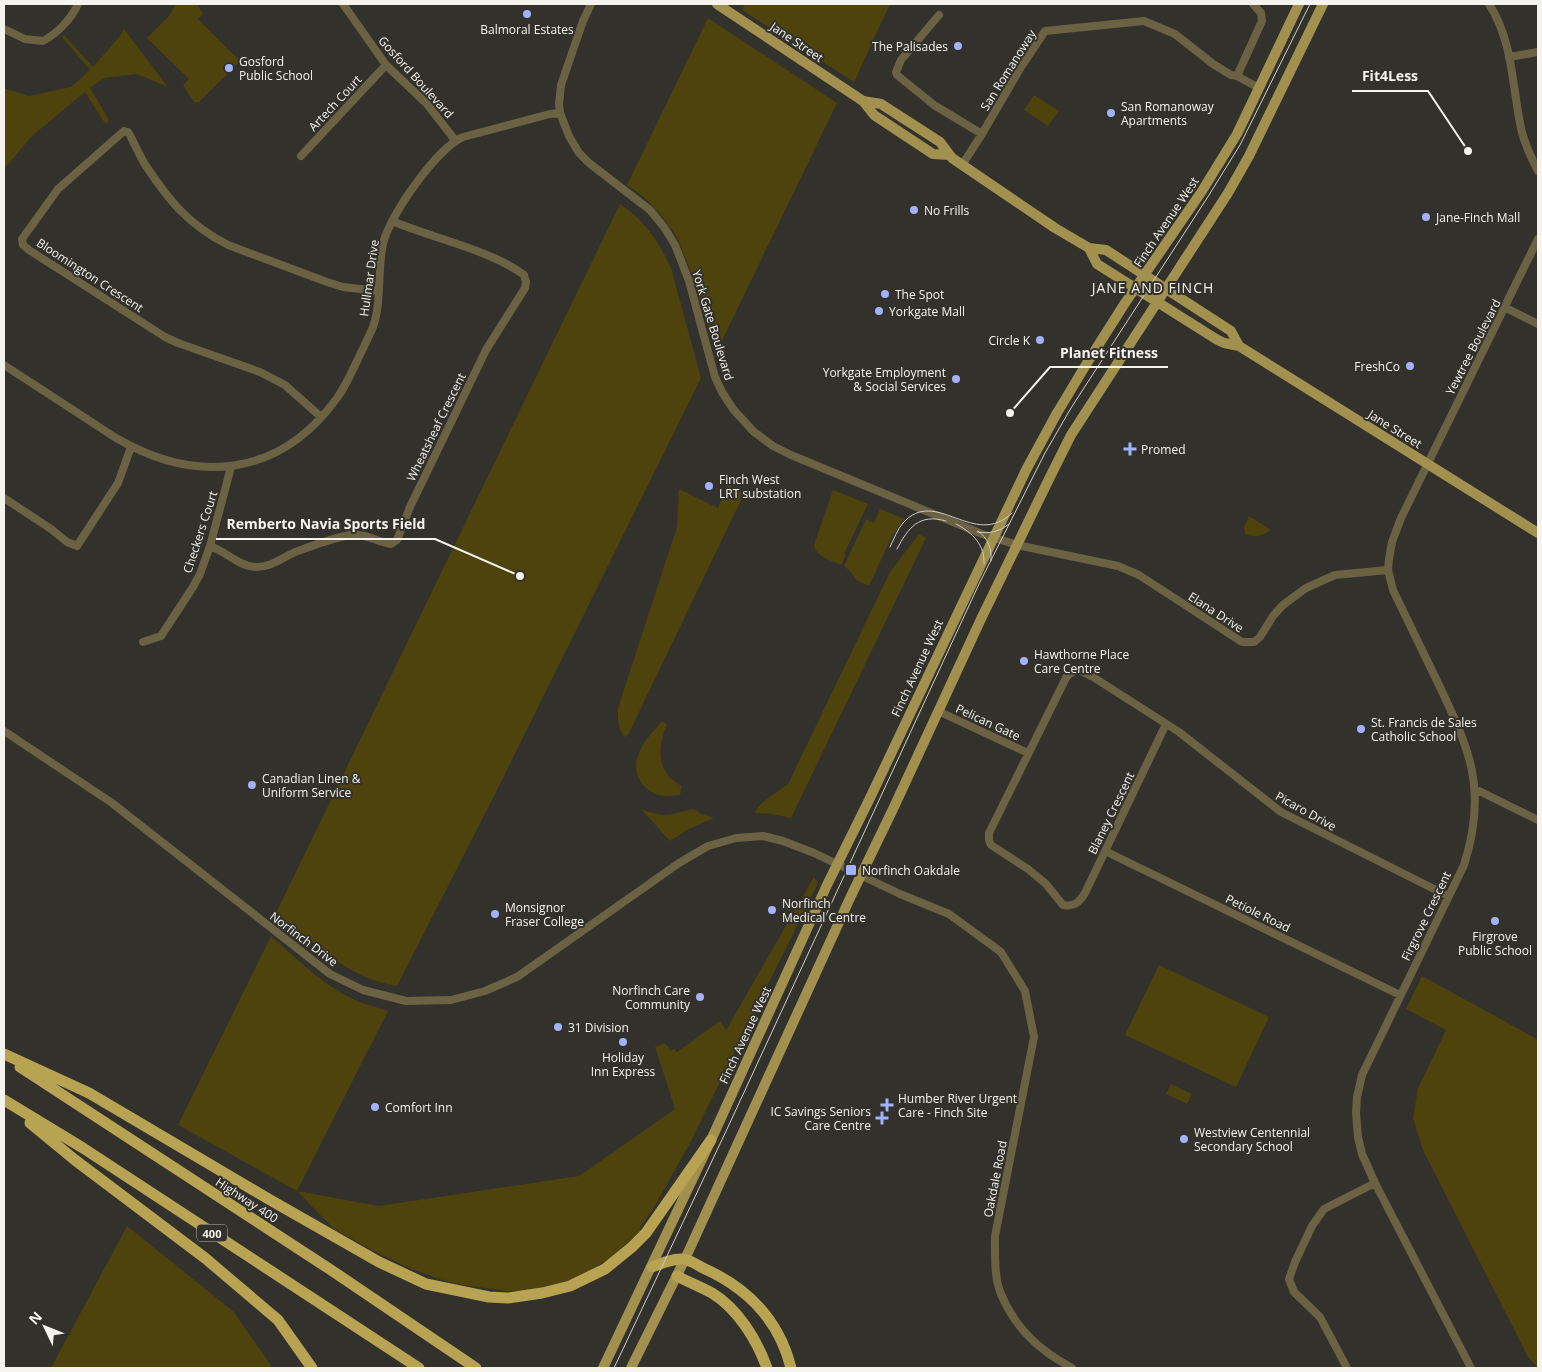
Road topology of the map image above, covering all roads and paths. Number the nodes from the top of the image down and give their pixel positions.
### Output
1 (78, 4) edge
2 (343, 4) edge
3 (591, 4) edge
4 (717, 4) edge
5 (1253, 4) edge
6 (1299, 4) edge
7 (1323, 4) edge
8 (1489, 4) edge
9 (938, 15) dead end
10 (4, 30) edge
11 (1538, 52) edge
12 (1509, 57) junction
13 (386, 65) junction
14 (1236, 76) junction
15 (1259, 88) junction
16 (863, 101) junction
17 (560, 113) junction
18 (906, 120) junction
19 (899, 132) junction
20 (982, 134) junction
21 (456, 140) junction
22 (301, 156) dead end
23 (949, 156) junction
24 (962, 165) junction
25 (1538, 171) edge
26 (392, 221) junction
27 (1538, 239) edge
28 (1089, 248) junction
29 (1145, 276) junction
30 (1166, 288) junction
31 (1136, 289) junction
32 (378, 291) junction
33 (1157, 302) junction
34 (1506, 308) junction
35 (1538, 324) edge
36 (1239, 346) junction
37 (4, 365) edge
38 (320, 417) junction
39 (131, 447) junction
40 (1428, 464) junction
41 (231, 467) junction
42 (4, 498) edge
43 (1538, 532) edge
44 (994, 538) junction
45 (1017, 545) junction
46 (210, 546) junction
47 (1388, 570) junction
48 (143, 642) dead end
49 (938, 711) junction
50 (1166, 724) junction
51 (4, 731) edge
52 (1028, 753) junction
53 (1475, 789) junction
54 (1538, 820) edge
55 (1105, 851) junction
56 (838, 864) junction
57 (862, 875) junction
58 (1448, 896) junction
59 (1400, 995) junction
60 (4, 1055) edge
61 (4, 1101) edge
62 (711, 1140) junction
63 (1375, 1182) junction
64 (685, 1259) junction
65 (652, 1267) junction
66 (676, 1276) junction
67 (312, 1368) edge
68 (419, 1368) edge
69 (476, 1368) edge
70 (603, 1368) edge
71 (631, 1368) edge
72 (767, 1368) edge
73 (792, 1368) edge
74 (1072, 1368) edge
75 (1347, 1368) edge
76 (1471, 1368) edge

1 - 10 street
2 - 13 street, Gosford Boulevard
3 - 17 street, York Gate Boulevard
4 - 16 main road, Jane Street
5 - 14 street
6 - 15 main road, Finch Avenue West
7 - 30 main road
8 - 12 street
9 - 20 street
11 - 12 street
12 - 25 street
13 - 21 street, Gosford Boulevard
13 - 22 street, Artech Court
14 - 15 street, San Romanoway
14 - 20 street, San Romanoway
15 - 29 main road, Finch Avenue West
16 - 18 main road, Jane Street
16 - 19 main road, Jane Street
17 - 21 street
17 - 44 street, York Gate Boulevard
18 - 19 main road
18 - 23 main road, Jane Street
19 - 23 main road, Jane Street
20 - 24 street, San Romanoway
21 - 26 street, Hullmar Drive
23 - 24 main road, Jane Street
24 - 28 main road, Jane Street
26 - 32 street, Hullmar Drive
26 - 46 street, Wheatsheaf Crescent
27 - 34 street, Yewtree Boulevard
28 - 29 main road, Jane Street
28 - 31 main road, Jane Street
29 - 30 main road, Jane Street
29 - 31 main road, Finch Avenue West
30 - 33 main road
30 - 36 main road, Jane Street
31 - 33 main road, Jane Street
31 - 44 main road, Finch Avenue West
32 - 38 street, Hullmar Drive
32 - 38 street, Bloomington Crescent
33 - 36 main road, Jane Street
33 - 45 main road
34 - 35 street
34 - 40 street, Yewtree Boulevard
36 - 40 main road, Jane Street
37 - 39 street, Hullmar Drive
38 - 41 street, Hullmar Drive
39 - 41 street, Hullmar Drive
39 - 42 street
40 - 43 main road, Jane Street
40 - 47 street, Firgrove Crescent
41 - 46 street, Checkers Court
44 - 45 street, York Gate Boulevard
44 - 56 main road, Finch Avenue West
45 - 47 street, Elana Drive
45 - 49 main road
46 - 48 street, Checkers Court
47 - 53 street, Firgrove Crescent
49 - 52 street, Pelican Gate
49 - 57 main road
50 - 52 street, Blaney Crescent
50 - 55 street, Blaney Crescent
50 - 58 street, Picaro Drive
51 - 56 street, Norfinch Drive
52 - 55 street, Blaney Crescent
53 - 54 street
53 - 58 street, Firgrove Crescent
55 - 59 street, Petiole Road
56 - 57 street, Norfinch Drive
56 - 62 main road, Finch Avenue West
57 - 64 main road
57 - 74 street, Oakdale Road
58 - 59 street, Firgrove Crescent
59 - 63 street, Firgrove Crescent
60 - 62 highway
60 - 69 highway, Highway 400 / 400
61 - 67 highway
61 - 68 highway, 400
62 - 65 main road, Finch Avenue West
63 - 75 street
63 - 76 street, Firgrove Crescent
64 - 65 highway
64 - 66 main road
64 - 73 highway
65 - 70 main road, Finch Avenue West
66 - 71 main road
66 - 72 highway

